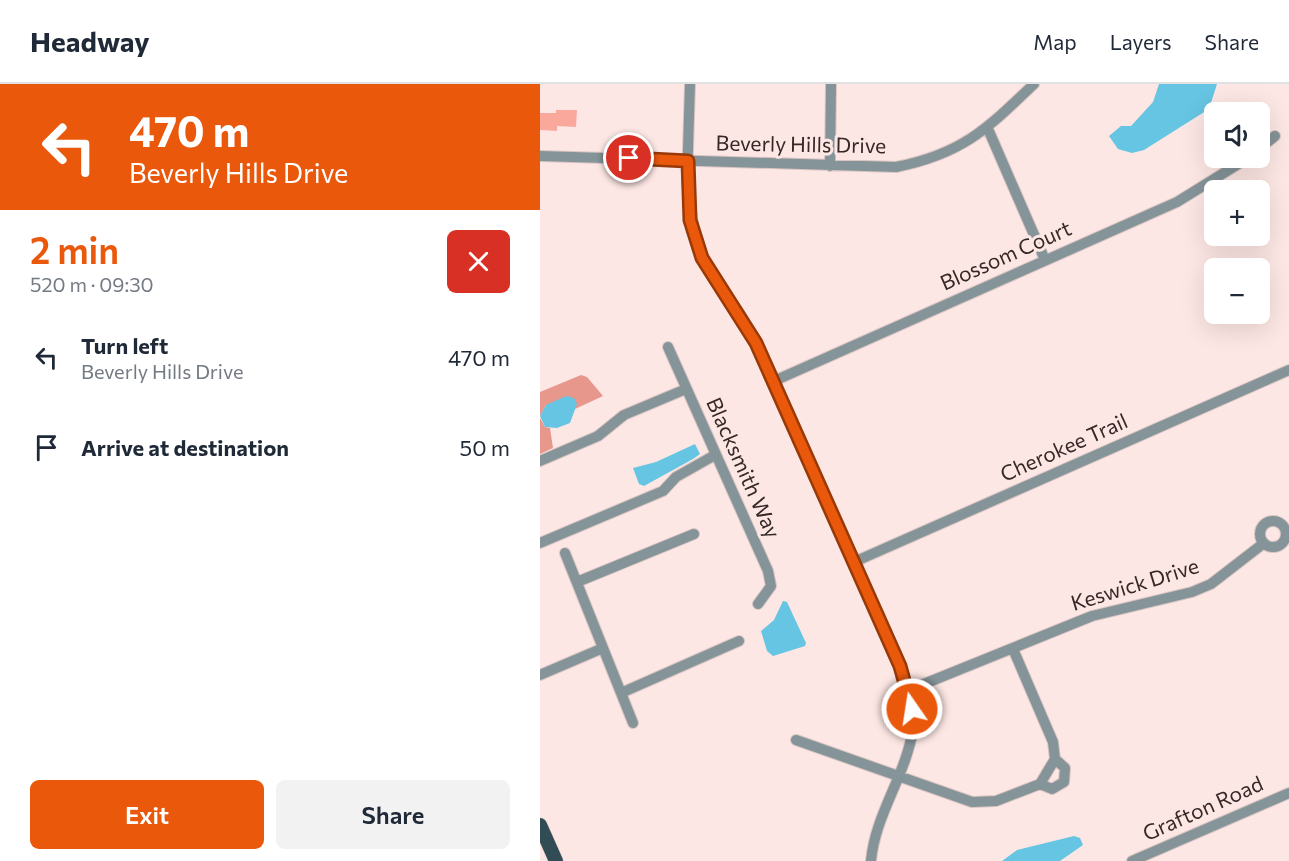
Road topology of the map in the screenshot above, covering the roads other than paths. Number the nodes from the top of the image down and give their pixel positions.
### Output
1 (690, 84) edge
2 (831, 84) edge
3 (1034, 84) edge
4 (988, 129) junction
5 (1275, 136) dead end
6 (1270, 140) edge
7 (540, 156) edge
8 (688, 161) junction
9 (830, 166) junction
10 (1232, 168) edge
11 (1045, 260) junction
12 (668, 347) dead end
13 (1289, 370) edge
14 (774, 381) junction
15 (686, 389) junction
16 (715, 455) junction
17 (540, 461) edge
18 (694, 534) dead end
19 (540, 543) edge
20 (1264, 543) dead end
21 (566, 552) dead end
22 (854, 562) junction
23 (577, 582) junction
24 (758, 604) dead end
25 (739, 641) dead end
26 (603, 648) junction
27 (1012, 649) junction
28 (540, 675) edge
29 (909, 690) junction
30 (621, 693) junction
31 (633, 723) dead end
32 (796, 740) dead end
33 (1055, 759) junction
34 (898, 777) junction
35 (1040, 784) junction
36 (1289, 793) edge
37 (540, 825) edge
38 (556, 861) edge
39 (871, 861) edge
40 (1132, 861) edge

1 - 8 street
2 - 9 street
3 - 4 street, Beverly Hills Drive
4 - 9 street, Beverly Hills Drive
4 - 11 street
5 - 6 street
7 - 8 street, Beverly Hills Drive
8 - 9 street, Beverly Hills Drive
8 - 14 street
10 - 11 street, Blossom Court
11 - 14 street, Blossom Court
12 - 15 street, Blacksmith Way
13 - 22 street, Cherokee Trail
14 - 22 street
15 - 16 street, Blacksmith Way
15 - 17 street
16 - 19 street
16 - 24 street, Blacksmith Way
18 - 23 street
20 - 27 street, Keswick Drive
21 - 23 street
22 - 29 street
23 - 26 street
25 - 30 street
26 - 28 street
26 - 30 street
27 - 29 street, Keswick Drive
27 - 33 street
29 - 34 street
30 - 31 street
32 - 34 street
33 - 35 street
33 - 35 street
34 - 35 street
34 - 39 street
36 - 40 street, Grafton Road
37 - 38 main road

